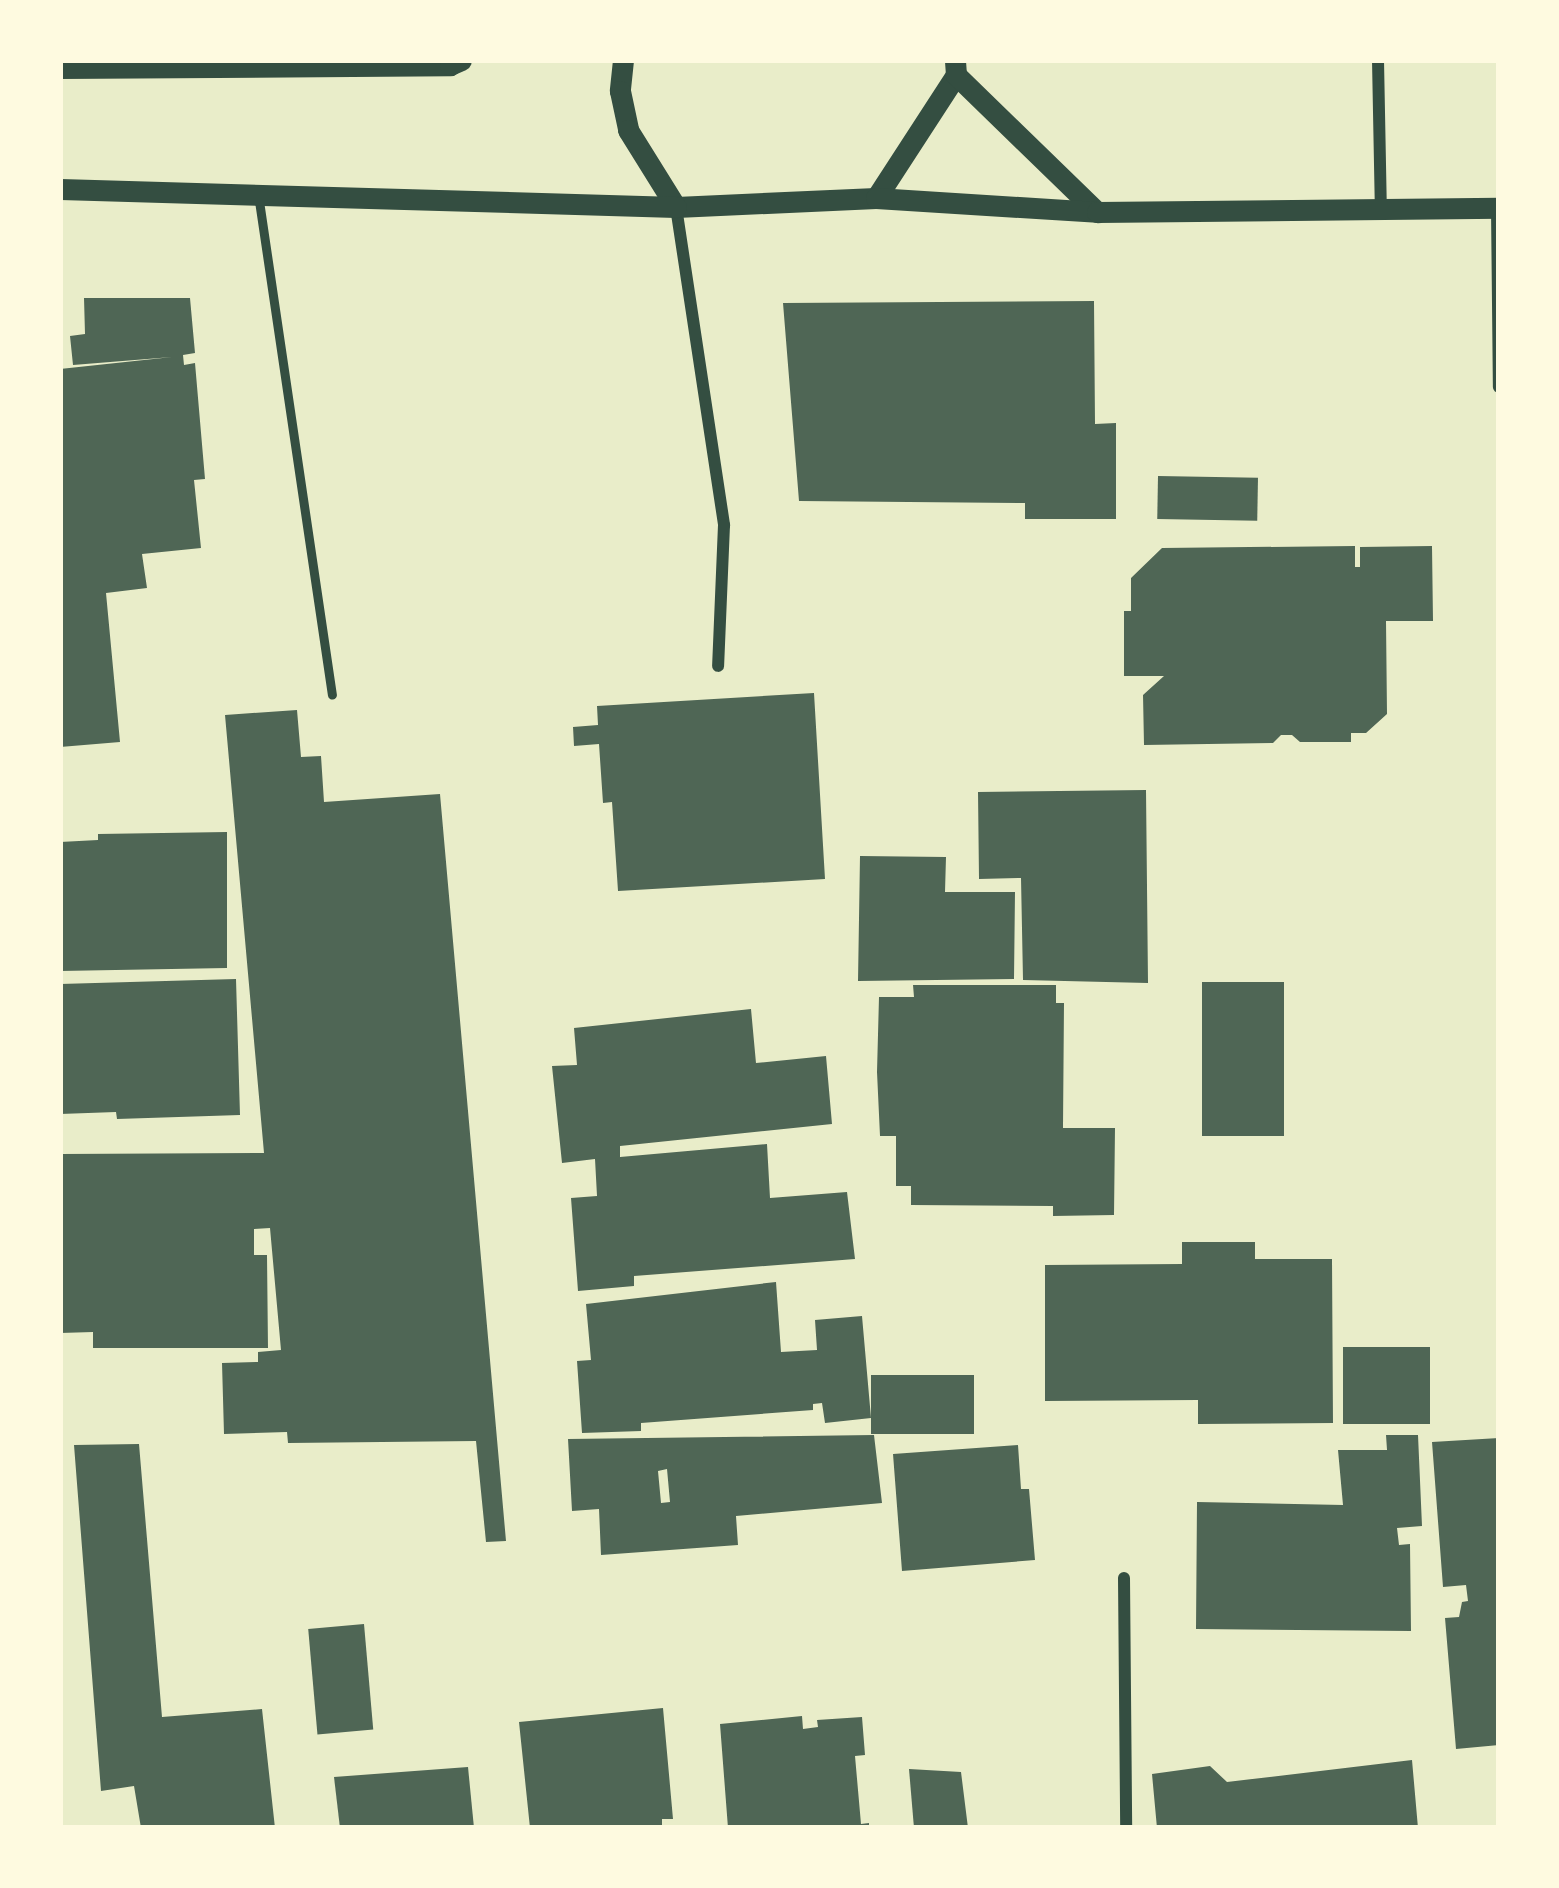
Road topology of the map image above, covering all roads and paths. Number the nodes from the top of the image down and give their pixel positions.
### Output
1 (461, 60) edge
2 (623, 60) edge
3 (1378, 60) edge
4 (60, 68) edge
5 (955, 68) edge
6 (60, 189) edge
7 (258, 194) junction
8 (876, 198) junction
9 (676, 207) junction
10 (1498, 208) edge
11 (1382, 210) junction
12 (1097, 212) junction
13 (1499, 387) edge
14 (718, 666) dead end
15 (332, 695) dead end
16 (1124, 1578) dead end
17 (1126, 1828) edge

1 - 4 street
2 - 9 street
3 - 11 street
5 - 8 street
5 - 12 street
6 - 7 street
7 - 9 street
7 - 15 lane
8 - 9 street
8 - 12 street
9 - 14 street
10 - 11 street
10 - 13 street
11 - 12 street
16 - 17 street

